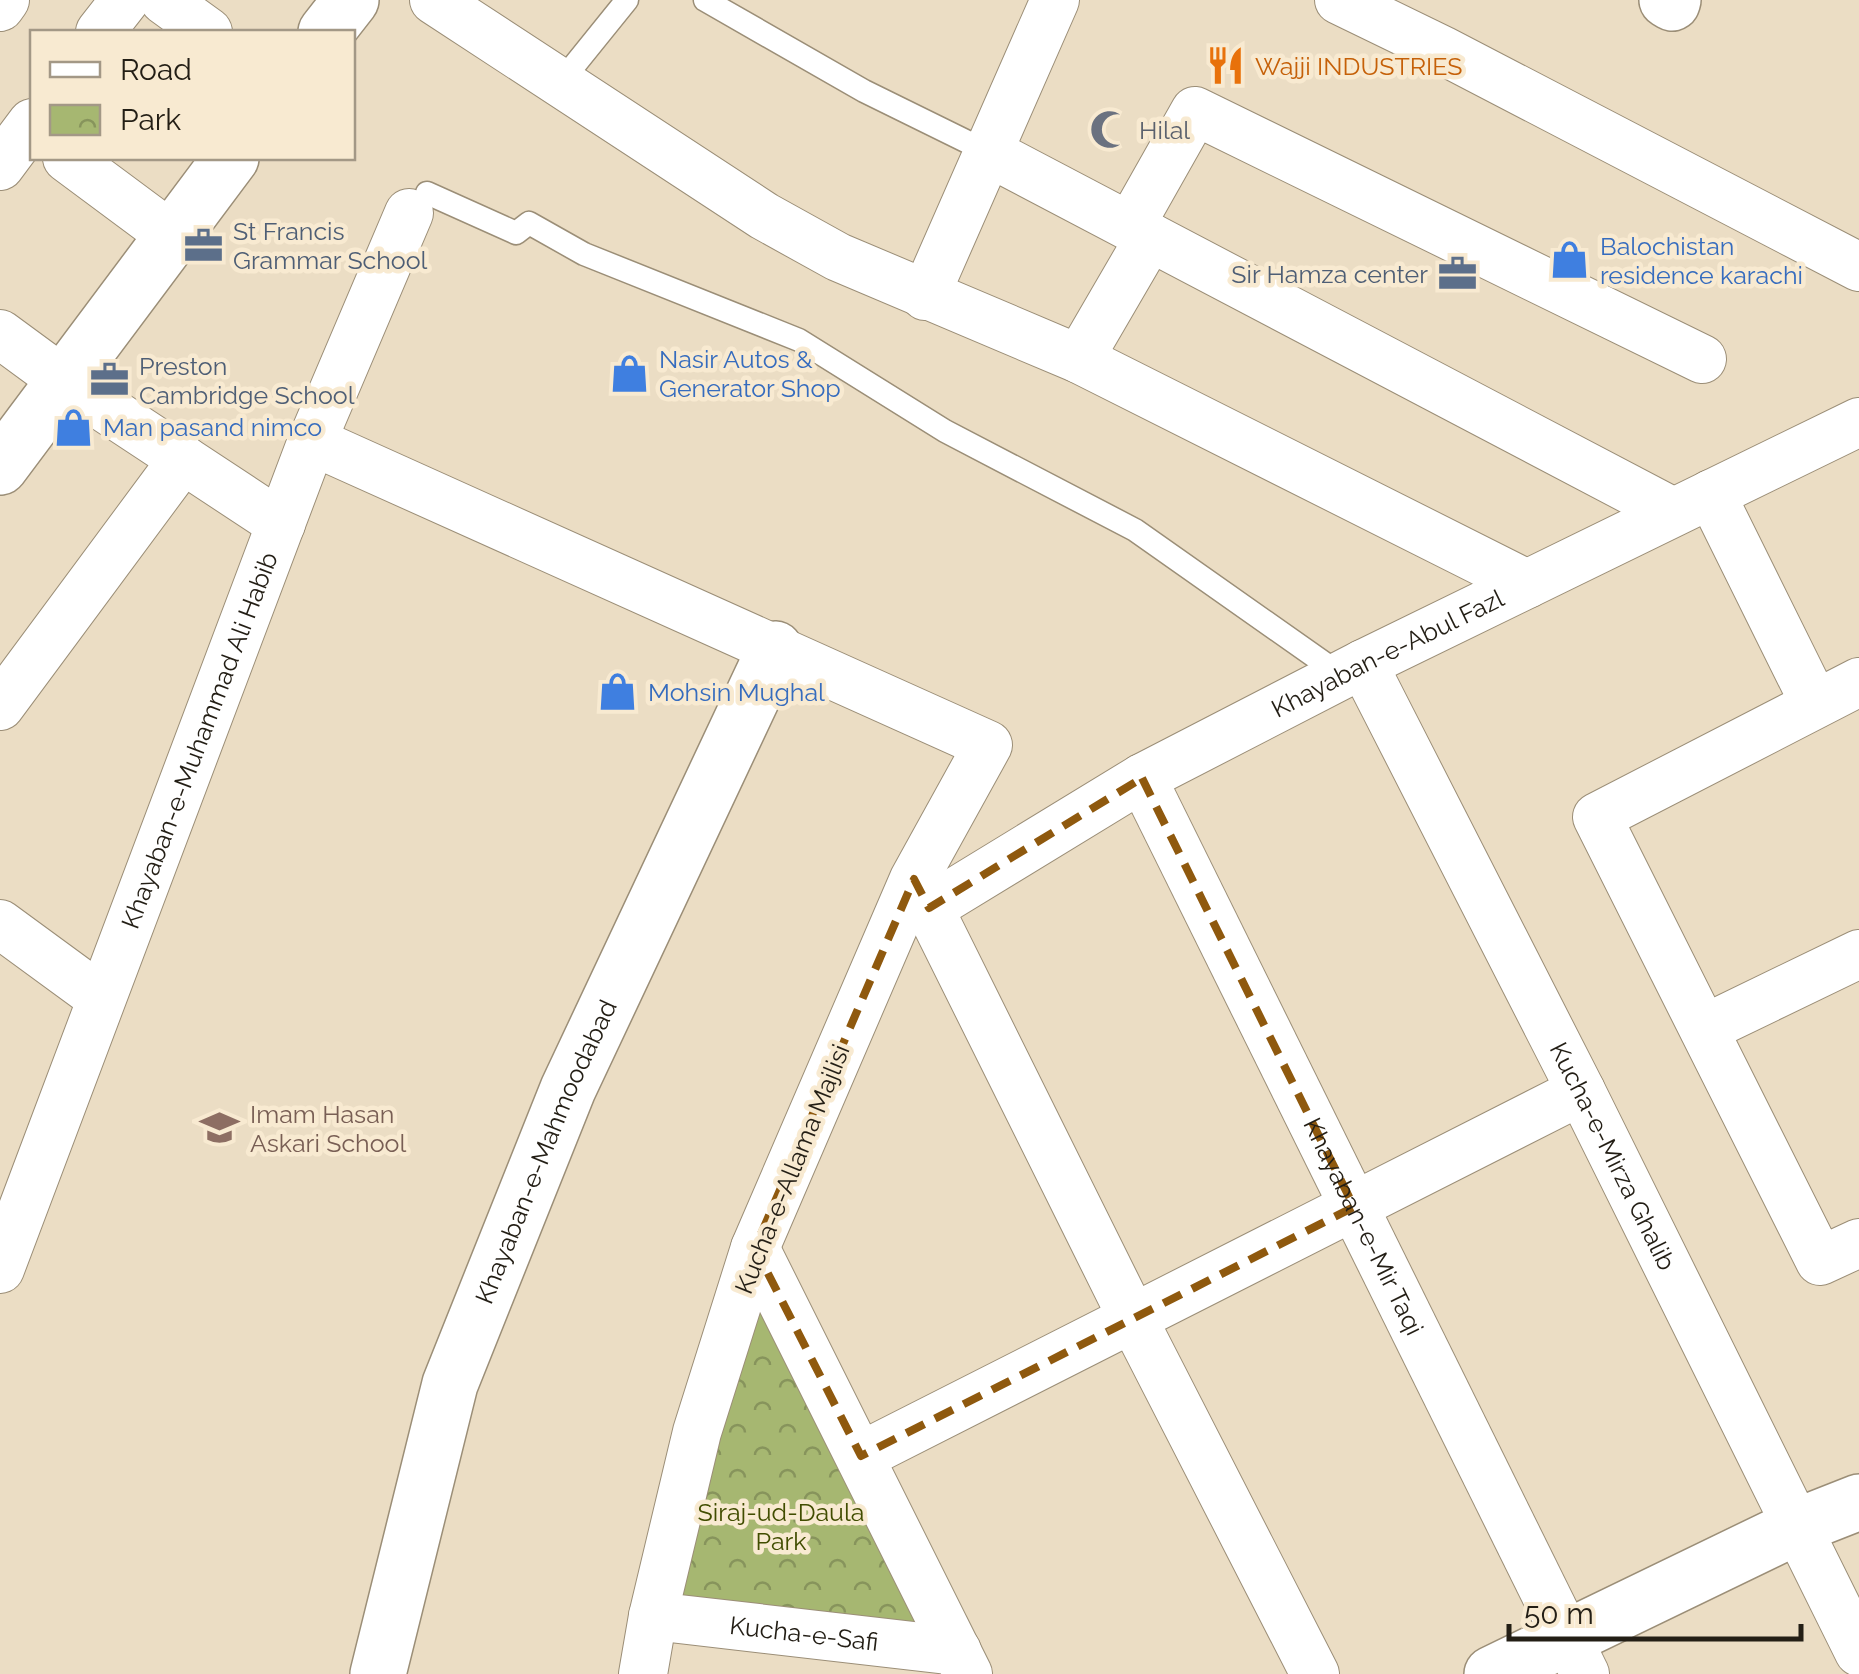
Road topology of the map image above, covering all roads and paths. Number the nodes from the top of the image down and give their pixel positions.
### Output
1 (5, 0) edge
2 (125, 0) edge
3 (164, 0) edge
4 (351, 0) edge
5 (434, 0) edge
6 (627, 0) edge
7 (706, 0) edge
8 (1055, 0) edge
9 (1338, 0) edge
10 (0, 7) edge
11 (102, 30) edge
12 (205, 30) edge
13 (328, 30) edge
14 (560, 83) junction
15 (23, 123) edge
16 (990, 152) junction
17 (70, 160) edge
18 (229, 160) edge
19 (0, 166) edge
20 (418, 203) joint
21 (1140, 232) junction
22 (172, 236) junction
23 (1859, 266) edge
24 (925, 296) junction
25 (0, 334) edge
26 (1702, 358) dead end
27 (1080, 359) junction
28 (64, 381) junction
29 (1859, 422) edge
30 (312, 440) junction
31 (183, 459) junction
32 (0, 467) edge
33 (1692, 503) junction
34 (281, 524) junction
35 (1526, 584) junction
36 (774, 650) junction
37 (1352, 669) junction
38 (1859, 682) edge
39 (1815, 704) junction
40 (0, 706) edge
41 (1142, 778) junction
42 (922, 893) junction
43 (0, 924) edge
44 (1859, 954) edge
45 (101, 998) junction
46 (1704, 1029) junction
47 (1582, 1091) junction
48 (1354, 1207) junction
49 (1859, 1243) edge
50 (756, 1248) junction
51 (1, 1257) edge
52 (1133, 1319) junction
53 (861, 1456) junction
54 (1859, 1502) edge
55 (1798, 1526) junction
56 (653, 1616) junction
57 (1859, 1652) edge
58 (1576, 1655) edge
59 (963, 1662) edge
60 (378, 1674) edge
61 (643, 1674) edge
62 (1316, 1674) edge
63 (1492, 1674) edge

1 - 10 street
2 - 11 street
3 - 12 street
4 - 13 street
5 - 14 street
6 - 14 lane
7 - 16 lane
8 - 16 street
9 - 23 street
14 - 24 street
15 - 19 street
16 - 21 street
16 - 24 street
17 - 22 street
18 - 22 street
20 - 30 street, Khayaban-e-Muhammad Ali Habib
20 - 37 lane
21 - 26 street
21 - 27 street
21 - 33 street
22 - 28 street
24 - 27 street
25 - 28 street
27 - 35 street
28 - 31 street
28 - 32 street
29 - 33 street, Khayaban-e-Abul Fazl
30 - 34 street, Khayaban-e-Muhammad Ali Habib
30 - 36 street
31 - 34 street
31 - 40 street
33 - 35 street, Khayaban-e-Abul Fazl
33 - 39 street
34 - 45 street, Khayaban-e-Muhammad Ali Habib
35 - 37 street, Khayaban-e-Abul Fazl
36 - 42 street, Kucha-e-Allama Majlisi
36 - 60 street, Khayaban-e-Mahmoodabad
37 - 41 street, Khayaban-e-Abul Fazl
37 - 47 street, Kucha-e-Mirza Ghalib
38 - 39 street
39 - 46 street
41 - 42 street, Khayaban-e-Abul Fazl
41 - 48 street, Khayaban-e-Mir Taqi
42 - 50 street, Kucha-e-Allama Majlisi
42 - 52 street
43 - 45 street
44 - 46 street
45 - 51 street, Khayaban-e-Muhammad Ali Habib
46 - 49 street
47 - 48 street
47 - 55 street, Kucha-e-Mirza Ghalib
48 - 52 street
48 - 58 street, Khayaban-e-Mir Taqi
50 - 53 street
50 - 56 street, Kucha-e-Allama Majlisi
52 - 53 street
52 - 62 street
53 - 59 street
54 - 55 street
55 - 57 street, Kucha-e-Mirza Ghalib
55 - 58 street
56 - 59 street, Kucha-e-Safi
56 - 61 street, Kucha-e-Allama Majlisi
58 - 63 street

